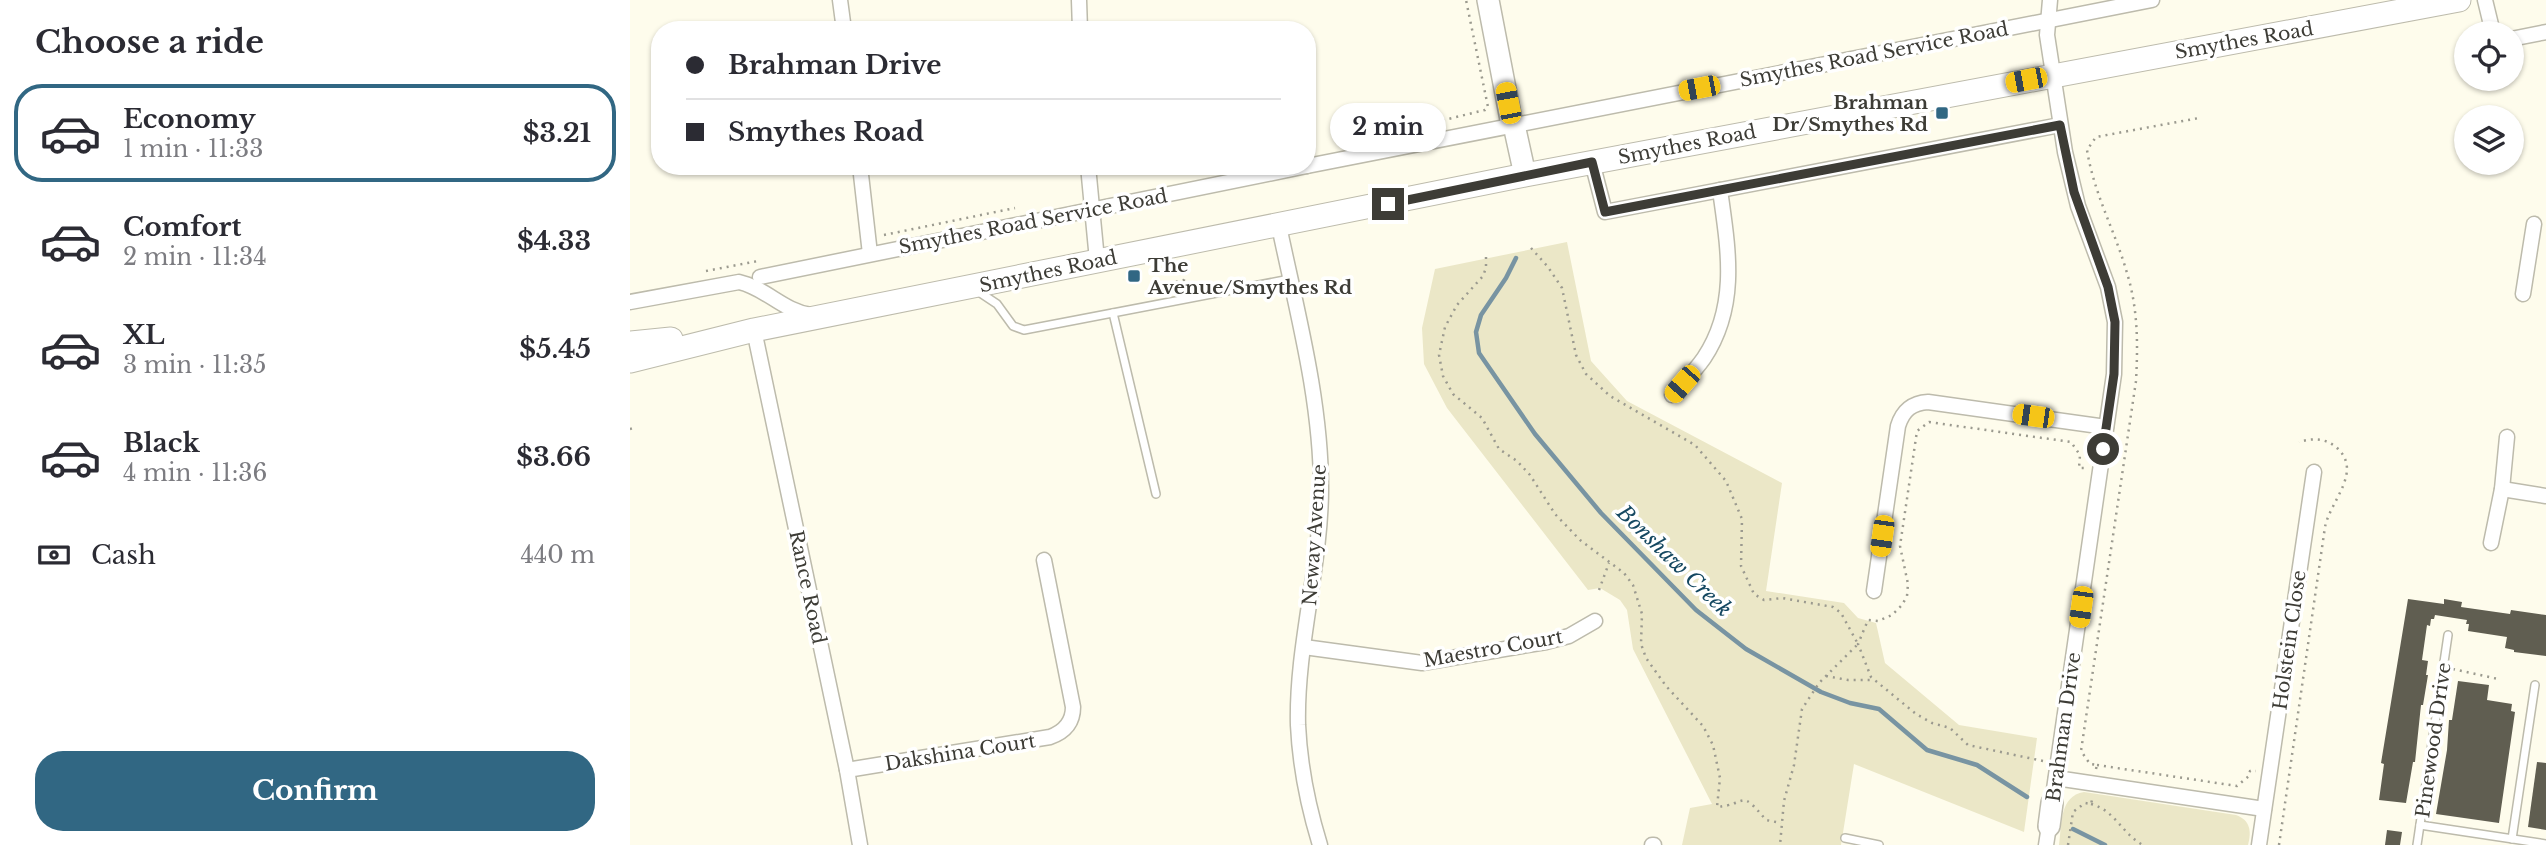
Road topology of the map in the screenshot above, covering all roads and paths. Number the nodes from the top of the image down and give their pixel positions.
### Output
1 (840, 0) edge
2 (1079, 0) edge
3 (1466, 0) edge
4 (1488, 0) edge
5 (2050, 0) edge
6 (2152, 0) edge
7 (2459, 0) edge
8 (2485, 0) edge
9 (2047, 20) junction
10 (843, 21) edge
11 (1080, 21) edge
12 (2490, 21) edge
13 (2546, 33) edge
14 (2524, 37) edge
15 (2053, 75) junction
16 (1488, 107) dead end
17 (2199, 118) dead end
18 (1513, 125) junction
19 (2060, 125) junction
20 (2096, 137) dead end
21 (1592, 162) junction
22 (1316, 164) edge
23 (861, 175) edge
24 (1089, 175) edge
25 (1263, 175) edge
26 (1525, 175) junction
27 (1720, 190) junction
28 (1091, 210) junction
29 (985, 214) dead end
30 (2534, 224) dead end
31 (1279, 226) junction
32 (868, 238) junction
33 (1531, 248) dead end
34 (870, 254) junction
35 (1486, 257) dead end
36 (2530, 259) junction
37 (761, 260) dead end
38 (1097, 260) junction
39 (2546, 261) edge
40 (695, 273) dead end
41 (760, 277) dead end
42 (1290, 279) junction
43 (971, 287) junction
44 (2524, 294) dead end
45 (630, 302) edge
46 (1113, 313) junction
47 (822, 317) junction
48 (754, 330) junction
49 (630, 343) edge
50 (630, 361) edge
51 (1672, 395) dead end
52 (2106, 427) junction
53 (2128, 431) dead end
54 (2507, 437) dead end
55 (2300, 442) dead end
56 (2100, 470) junction
57 (2314, 472) dead end
58 (2502, 489) junction
59 (1156, 494) dead end
60 (2546, 496) edge
61 (2491, 542) dead end
62 (1044, 560) dead end
63 (1609, 562) junction
64 (1599, 590) dead end
65 (1874, 592) dead end
66 (1595, 621) dead end
67 (2448, 635) dead end
68 (1858, 644) junction
69 (1304, 647) junction
70 (2443, 668) junction
71 (1826, 676) junction
72 (2498, 679) dead end
73 (1874, 680) junction
74 (2535, 685) dead end
75 (2097, 765) junction
76 (847, 770) junction
77 (2057, 771) junction
78 (2269, 774) junction
79 (2289, 777) junction
80 (2094, 783) junction
81 (2052, 803) joint
82 (2091, 804) junction
83 (2264, 809) junction
84 (1781, 822) junction
85 (2420, 825) junction
86 (2047, 835) edge
87 (1845, 838) dead end
88 (2512, 839) junction
89 (2546, 844) edge
90 (860, 845) edge
91 (1320, 845) edge
92 (1780, 845) edge
93 (1879, 845) edge
94 (2068, 845) edge
95 (2143, 845) edge
96 (2259, 845) edge
97 (2278, 845) edge
98 (2417, 845) edge

1 - 10 street
2 - 11 street
3 - 16 path
4 - 18 street
5 - 9 street, Brahman Drive
6 - 9 street, Smythes Road Service Road
7 - 15 main road, Smythes Road
8 - 12 street
9 - 15 street, Brahman Drive
9 - 18 street, Smythes Road Service Road
13 - 14 street
15 - 19 street, Brahman Drive
15 - 21 main road, Smythes Road
17 - 20 path
18 - 22 street, Smythes Road Service Road
18 - 26 street
19 - 27 street
19 - 52 street, Brahman Drive
21 - 26 main road, Smythes Road
21 - 27 street
23 - 32 street
24 - 28 street
25 - 28 street, Smythes Road Service Road
26 - 31 main road, Smythes Road
27 - 51 street
28 - 34 street, Smythes Road Service Road
28 - 38 street
29 - 32 path
30 - 36 street
31 - 38 main road, Smythes Road
31 - 42 street, Neway Avenue
32 - 34 street
33 - 68 path
34 - 41 street, Smythes Road Service Road
35 - 63 path
36 - 39 street
36 - 44 street
37 - 40 path
38 - 43 main road, Smythes Road
42 - 46 lane
42 - 69 street, Neway Avenue
43 - 46 lane
43 - 47 main road, Smythes Road
45 - 47 street
46 - 59 lane
47 - 48 main road, Smythes Road
48 - 49 main road
48 - 50 main road, Smythes Road
48 - 76 street, Rance Road
52 - 56 street, Brahman Drive
52 - 65 street
53 - 75 path
54 - 58 street
55 - 79 path
56 - 68 path
56 - 77 street, Brahman Drive
57 - 78 street, Holstein Close
58 - 60 street
58 - 61 street
62 - 76 street, Dakshina Court
63 - 64 path
63 - 84 path
66 - 69 street, Maestro Court
67 - 70 lane, Pinewood Drive
68 - 71 path
68 - 73 path
69 - 91 street, Neway Avenue
70 - 72 path
70 - 85 lane, Pinewood Drive
71 - 73 path
71 - 84 path
73 - 77 path
74 - 88 lane
75 - 78 path
75 - 80 path
76 - 90 street, Rance Road
77 - 80 street
77 - 81 street, Brahman Drive
78 - 79 path
78 - 83 street, Holstein Close
79 - 97 path
80 - 82 path
80 - 83 street
81 - 86 street, Brahman Drive
82 - 94 path
82 - 95 path
83 - 96 street, Holstein Close
84 - 92 path
85 - 88 lane
85 - 98 lane, Pinewood Drive
87 - 93 lane
88 - 89 lane

